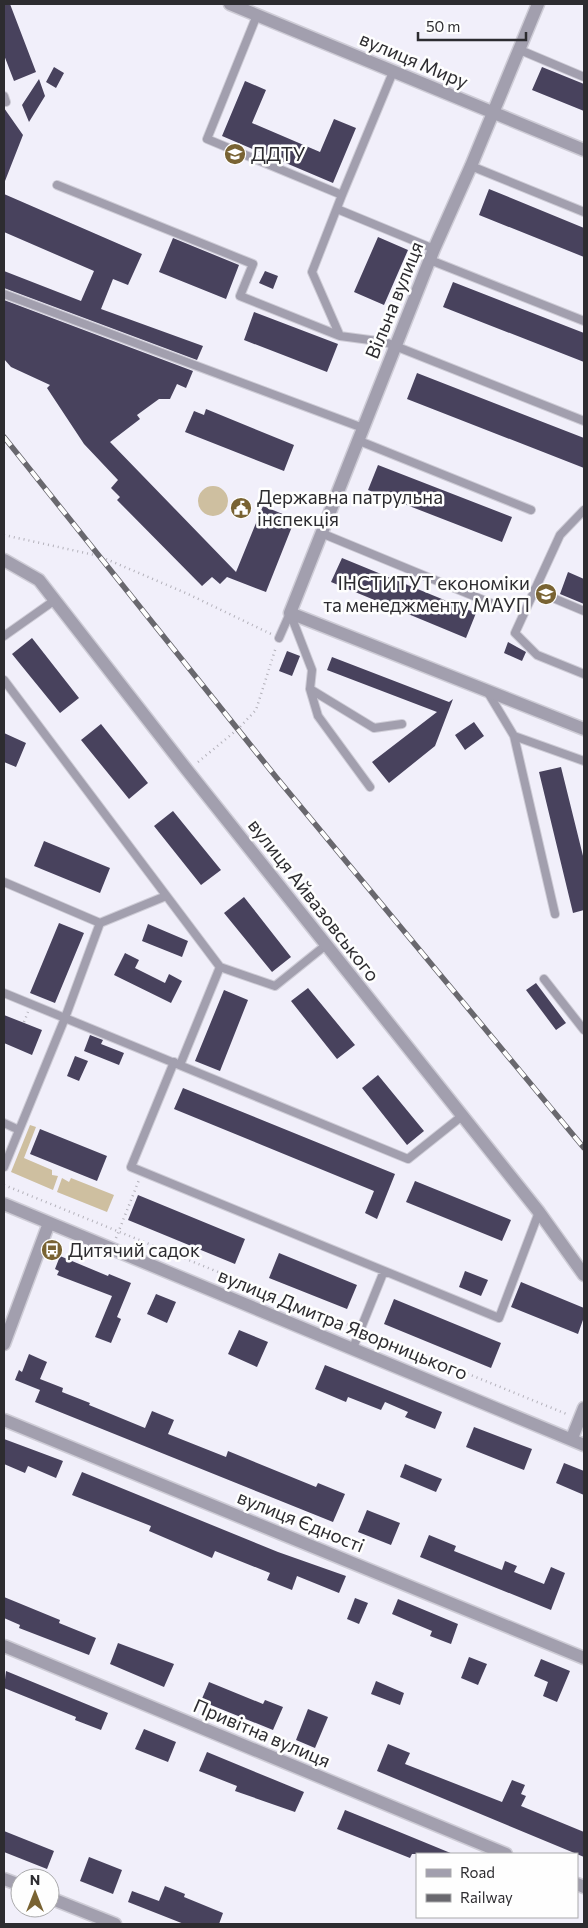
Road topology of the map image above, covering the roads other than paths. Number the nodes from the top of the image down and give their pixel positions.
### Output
1 (230, 4) edge
2 (538, 4) edge
3 (257, 15) junction
4 (520, 50) junction
5 (392, 72) junction
6 (584, 76) edge
7 (494, 114) junction
8 (584, 150) edge
9 (471, 166) junction
10 (58, 185) dead end
11 (342, 195) junction
12 (337, 209) junction
13 (584, 212) edge
14 (432, 254) junction
15 (4, 294) edge
16 (584, 321) edge
17 (340, 336) junction
18 (395, 347) junction
19 (584, 421) edge
20 (363, 428) junction
21 (358, 440) junction
22 (531, 510) dead end
23 (584, 510) edge
24 (321, 533) junction
25 (4, 560) edge
26 (534, 590) junction
27 (55, 600) junction
28 (493, 604) dead end
29 (584, 611) edge
30 (290, 613) junction
31 (4, 636) edge
32 (279, 638) road end
33 (584, 674) edge
34 (4, 680) edge
35 (310, 689) junction
36 (487, 690) junction
37 (402, 724) dead end
38 (584, 729) edge
39 (514, 736) junction
40 (584, 761) edge
41 (370, 787) dead end
42 (4, 882) edge
43 (166, 896) junction
44 (555, 914) dead end
45 (100, 923) junction
46 (326, 945) junction
47 (220, 967) junction
48 (544, 979) dead end
49 (4, 993) edge
50 (65, 1018) junction
51 (584, 1030) edge
52 (177, 1064) junction
53 (462, 1116) junction
54 (4, 1123) edge
55 (19, 1130) junction
56 (4, 1167) edge
57 (4, 1204) edge
58 (539, 1212) junction
59 (49, 1223) junction
60 (384, 1271) junction
61 (584, 1275) edge
62 (4, 1344) edge
63 (352, 1348) junction
64 (582, 1414) edge
65 (4, 1420) edge
66 (572, 1438) junction
67 (584, 1444) edge
68 (4, 1646) edge
69 (584, 1658) edge
70 (504, 1853) edge
71 (60, 1902) edge
72 (115, 1924) edge

1 - 3 street, вулиця Миру
2 - 4 street, Вільна вулиця
3 - 5 street, вулиця Миру
3 - 11 lane
4 - 6 lane
4 - 7 street, Вільна вулиця
5 - 7 street, вулиця Миру
5 - 11 lane
7 - 8 street, вулиця Миру
7 - 9 street, Вільна вулиця
9 - 13 lane
9 - 14 street, Вільна вулиця
10 - 17 lane
11 - 12 lane
12 - 14 lane
12 - 17 lane
14 - 16 lane
14 - 18 street, Вільна вулиця
15 - 20 lane
17 - 18 lane
18 - 19 lane
18 - 20 street, Вільна вулиця
20 - 21 street, Вільна вулиця
21 - 22 lane
21 - 24 street, Вільна вулиця
23 - 26 lane
24 - 28 lane
24 - 30 street, Вільна вулиця
25 - 27 street, вулиця Айвазовського
26 - 29 lane
26 - 33 lane
27 - 31 lane
27 - 46 street, вулиця Айвазовського
30 - 32 lane
30 - 35 lane
30 - 36 street
34 - 43 lane
35 - 37 lane
35 - 41 lane
36 - 38 street
36 - 39 lane
39 - 40 lane
39 - 44 lane
42 - 45 lane
43 - 45 lane
43 - 47 lane
45 - 50 lane
46 - 47 lane
46 - 53 street, вулиця Айвазовського
47 - 52 lane
48 - 51 lane
49 - 50 lane
50 - 52 lane
50 - 55 lane
52 - 53 lane
52 - 60 lane
53 - 58 street, вулиця Айвазовського
54 - 55 lane
55 - 56 lane
57 - 59 street, вулиця Дмитра Яворницького
58 - 60 lane
58 - 61 street, вулиця Айвазовського
59 - 62 street
59 - 63 street, вулиця Дмитра Яворницького
60 - 63 lane
63 - 66 street, вулиця Дмитра Яворницького
64 - 66 street
65 - 69 street, вулиця Єдності
66 - 67 street, вулиця Дмитра Яворницького
68 - 70 street, Привітна вулиця
71 - 72 street

